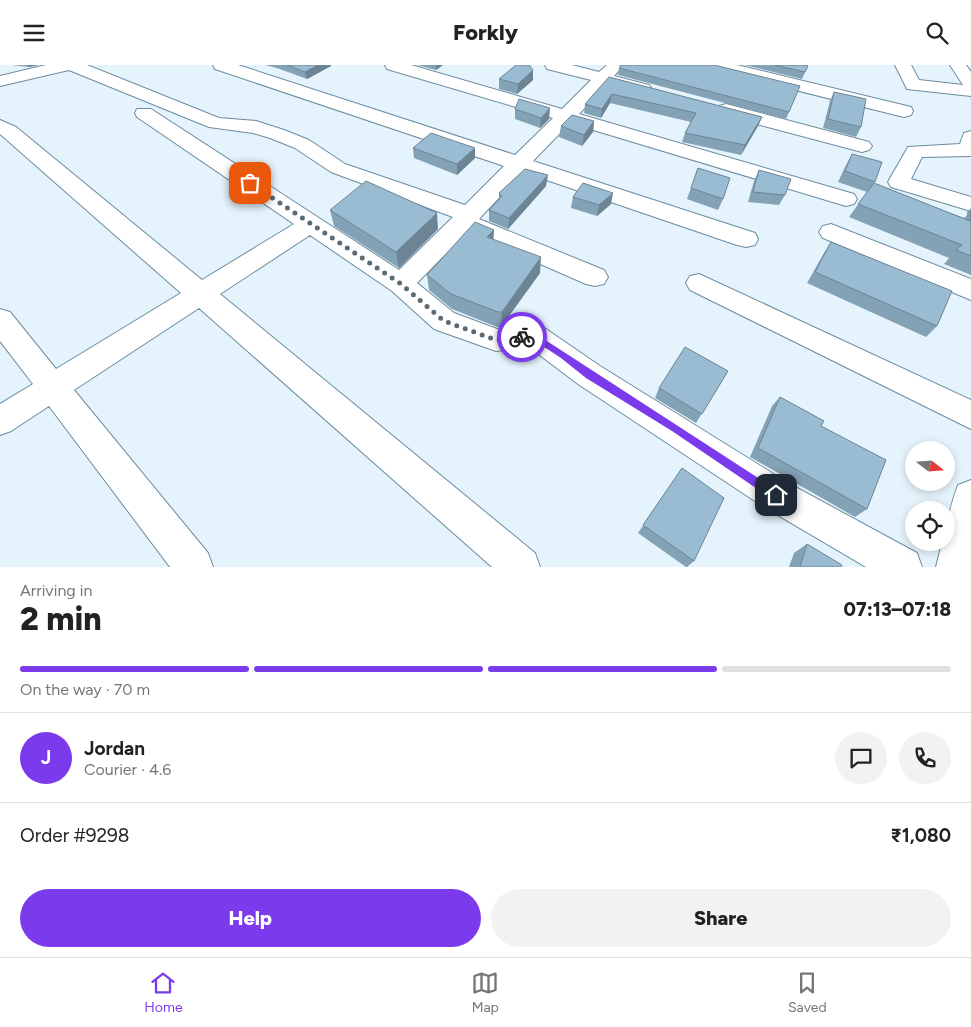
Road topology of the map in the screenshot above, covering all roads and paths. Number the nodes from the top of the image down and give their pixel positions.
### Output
1 (67, 65) edge
2 (72, 65) edge
3 (221, 65) edge
4 (393, 65) edge
5 (553, 65) edge
6 (716, 65) edge
7 (904, 65) edge
8 (958, 65) edge
9 (0, 70) edge
10 (609, 71) edge
11 (28, 74) junction
12 (0, 81) edge
13 (971, 84) edge
14 (971, 91) edge
15 (661, 93) edge
16 (709, 106) edge
17 (904, 111) dead end
18 (144, 113) dead end
19 (566, 116) junction
20 (0, 126) edge
21 (971, 137) edge
22 (862, 146) dead end
23 (522, 163) junction
24 (846, 199) dead end
25 (971, 205) edge
26 (466, 218) junction
27 (312, 223) junction
28 (832, 232) dead end
29 (746, 239) dead end
30 (595, 277) dead end
31 (699, 283) dead end
32 (401, 284) junction
33 (971, 290) edge
34 (201, 293) junction
35 (0, 320) edge
36 (53, 387) junction
37 (971, 415) edge
38 (0, 421) edge
39 (971, 497) edge
40 (194, 567) edge
41 (521, 567) edge
42 (903, 567) edge
43 (955, 567) edge

1 - 11 street
2 - 26 street
3 - 23 street
4 - 19 street
5 - 10 street
6 - 17 street
7 - 14 street
8 - 13 street
9 - 11 street
10 - 15 street
10 - 19 street
11 - 12 street
16 - 22 street
18 - 27 street
19 - 23 street
19 - 24 street
20 - 34 street
21 - 25 street
23 - 26 street
23 - 29 street
26 - 30 street
26 - 32 street
27 - 32 street
27 - 34 street
28 - 33 street
31 - 37 street
32 - 42 street
34 - 36 street
34 - 41 street
35 - 36 street
36 - 38 street
36 - 40 street
39 - 43 street

